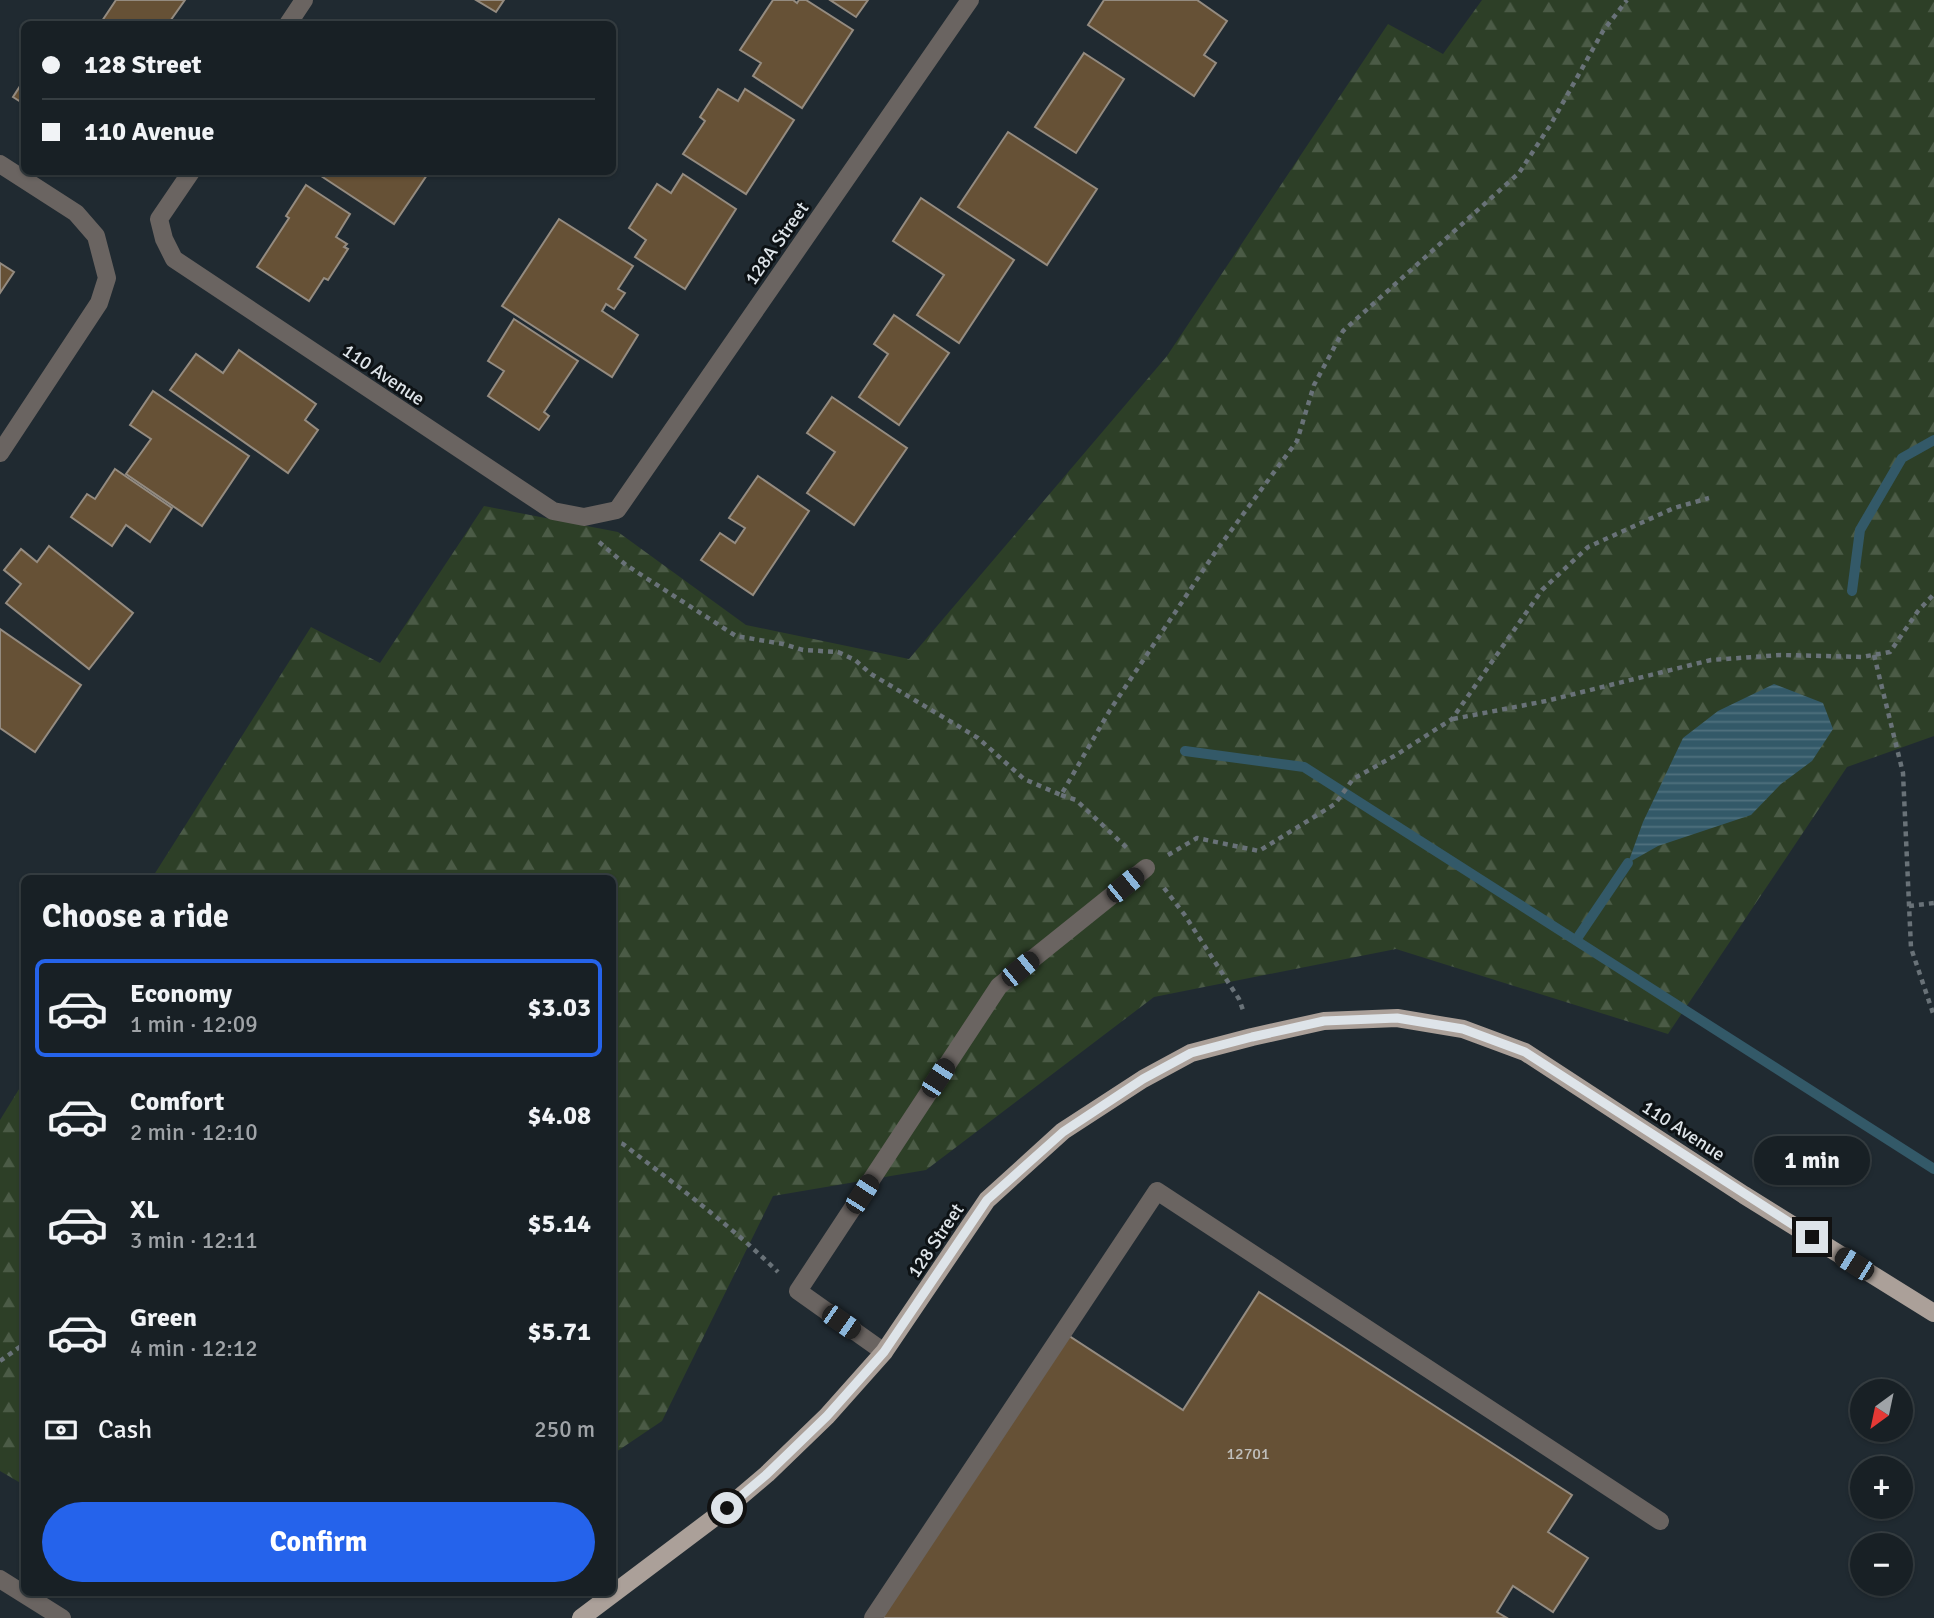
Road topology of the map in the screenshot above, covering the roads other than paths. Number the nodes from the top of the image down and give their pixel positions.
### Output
1 (304, 0) edge
2 (970, 0) edge
3 (290, 21) edge
4 (0, 164) edge
5 (189, 175) edge
6 (0, 453) edge
7 (617, 510) joint
8 (1146, 868) road end
9 (1397, 1018) joint
10 (1934, 1313) edge
11 (884, 1352) junction
12 (1660, 1521) dead end
13 (1, 1580) edge
14 (21, 1592) edge
15 (616, 1592) edge
16 (27, 1596) edge
17 (610, 1596) edge
18 (62, 1618) edge
19 (581, 1618) edge
20 (873, 1618) edge

1 - 3 street
2 - 7 street, 128A Street
4 - 6 street
5 - 7 street, 110 Avenue
8 - 11 street
9 - 10 main road, 110 Avenue
9 - 11 main road, 128 Street
11 - 15 main road, 128 Street
12 - 20 street
13 - 14 street
16 - 18 street
17 - 19 main road, 128 Street

